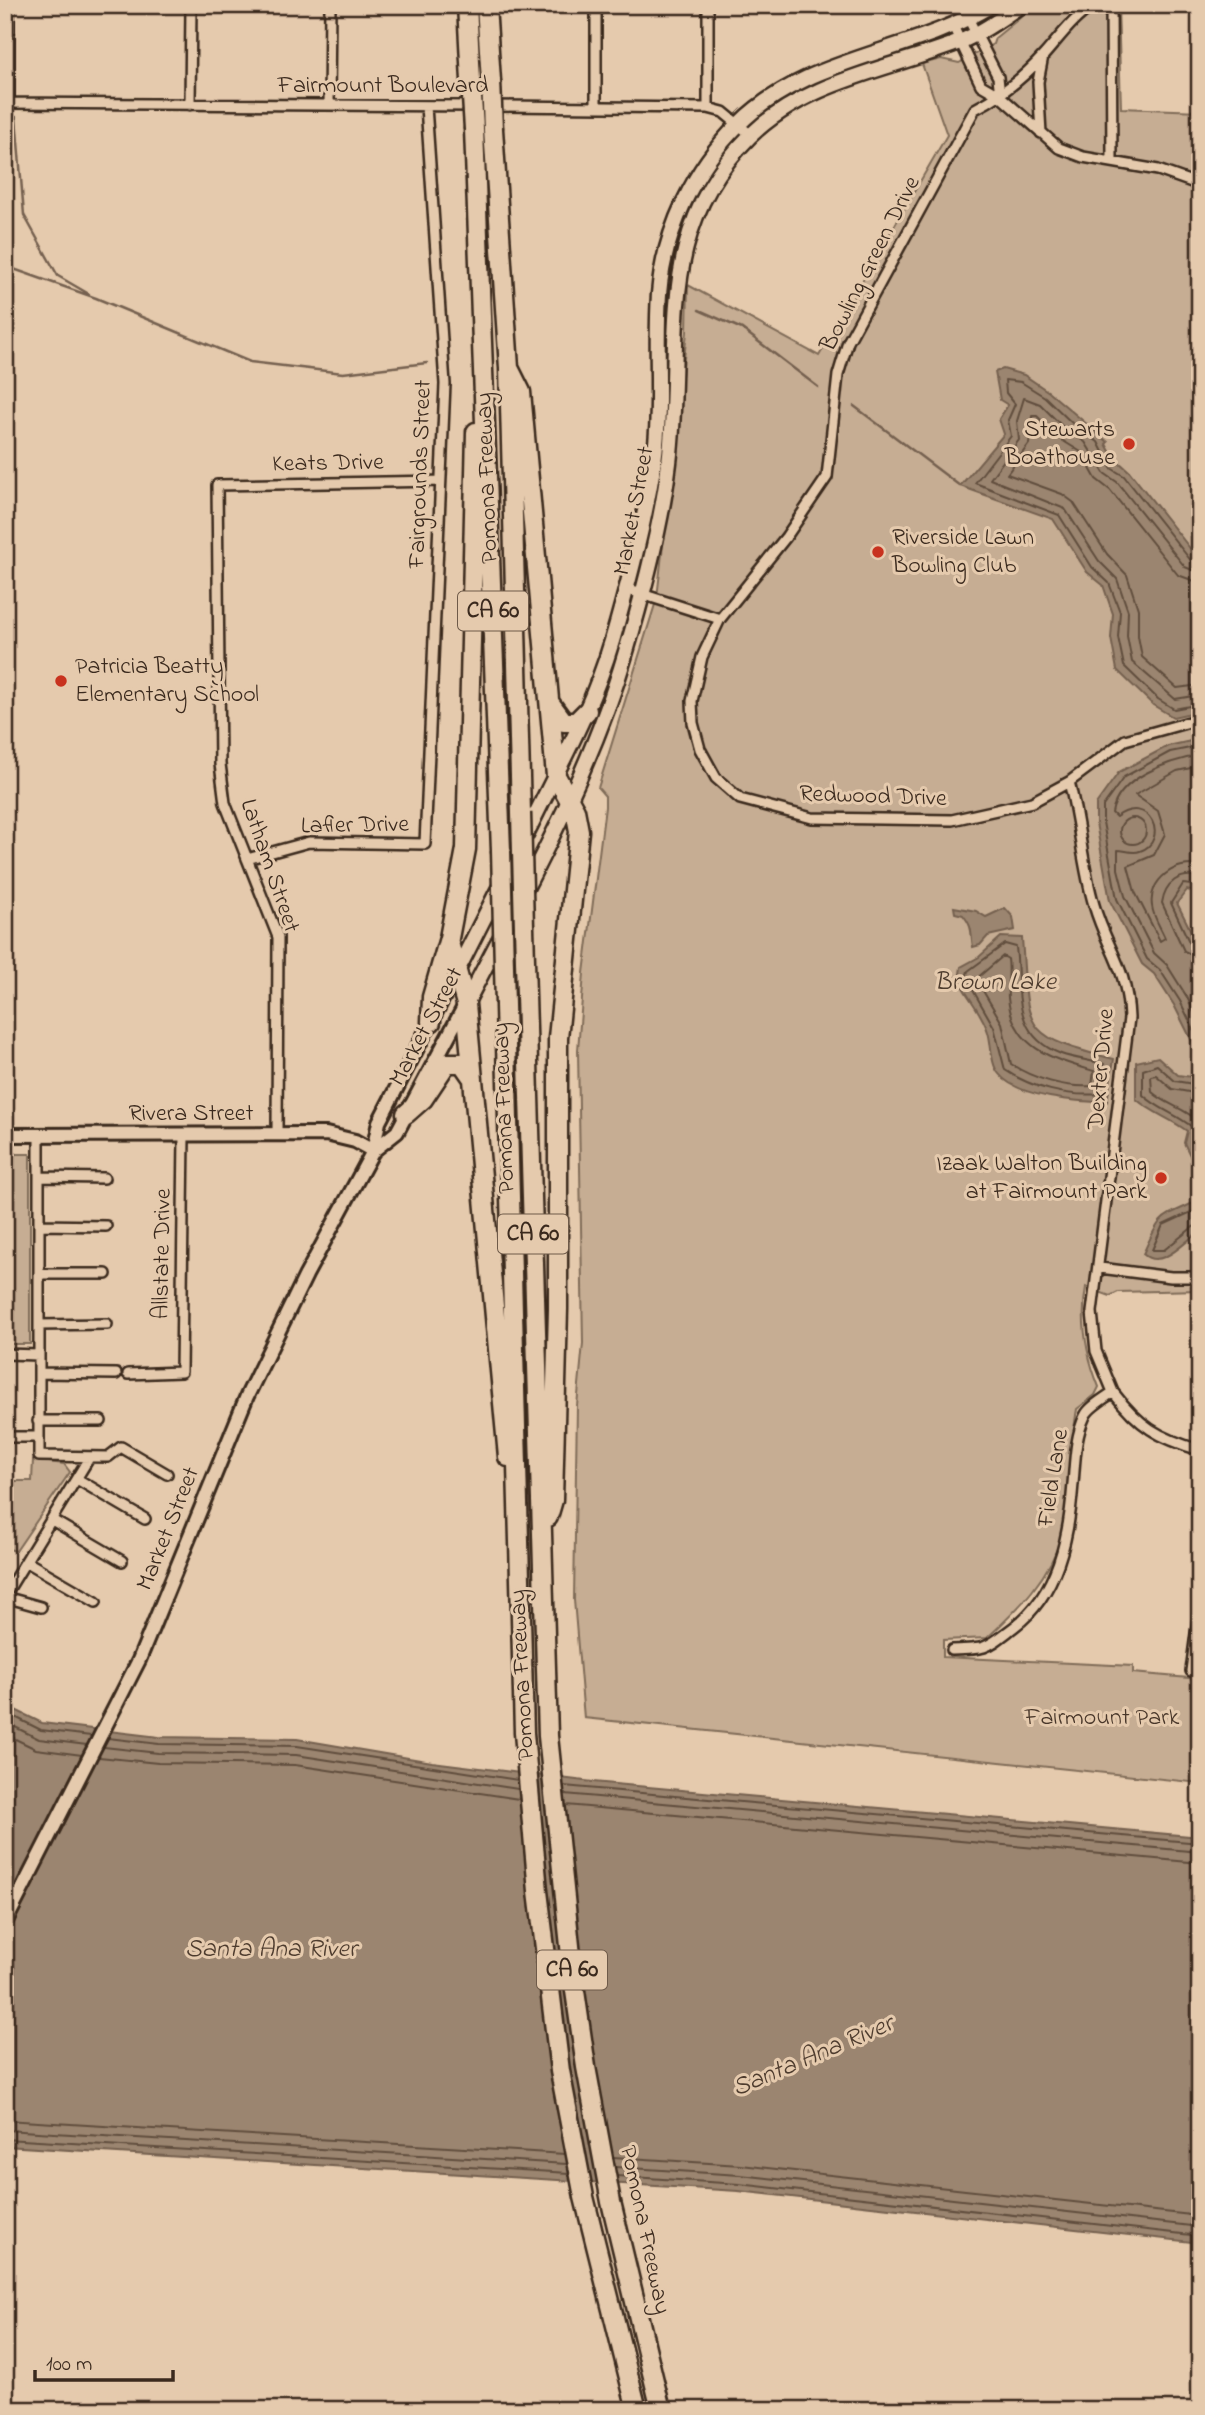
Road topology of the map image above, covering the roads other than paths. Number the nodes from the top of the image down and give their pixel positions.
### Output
1 (9, 5) edge
2 (191, 5) edge
3 (330, 5) edge
4 (467, 5) edge
5 (486, 5) edge
6 (596, 5) edge
7 (708, 5) edge
8 (991, 5) edge
9 (1021, 5) edge
10 (1094, 5) edge
11 (1111, 5) edge
12 (968, 18) junction
13 (953, 26) junction
14 (976, 34) junction
15 (960, 42) junction
16 (1043, 56) junction
17 (1000, 96) junction
18 (7, 103) edge
19 (190, 105) junction
20 (329, 105) junction
21 (426, 106) junction
22 (596, 107) junction
23 (708, 108) junction
24 (739, 124) junction
25 (1041, 133) junction
26 (751, 135) junction
27 (1112, 161) junction
28 (1200, 185) edge
29 (509, 368) junction
30 (485, 370) junction
31 (440, 481) junction
32 (217, 485) joint
33 (626, 589) junction
34 (642, 593) junction
35 (720, 620) junction
36 (549, 698) junction
37 (587, 711) junction
38 (1200, 719) edge
39 (555, 776) junction
40 (1069, 782) junction
41 (568, 802) junction
42 (425, 844) joint
43 (247, 859) junction
44 (449, 938) junction
45 (457, 971) junction
46 (466, 1004) junction
47 (431, 1022) junction
48 (471, 1076) junction
49 (406, 1114) junction
50 (277, 1134) junction
51 (5, 1135) edge
52 (39, 1135) junction
53 (184, 1136) junction
54 (373, 1151) junction
55 (39, 1177) junction
56 (104, 1178) dead end
57 (39, 1225) junction
58 (106, 1226) dead end
59 (1100, 1268) junction
60 (39, 1274) junction
61 (106, 1274) dead end
62 (1200, 1277) edge
63 (107, 1324) dead end
64 (39, 1325) junction
65 (5, 1354) edge
66 (39, 1355) junction
67 (39, 1373) junction
68 (116, 1374) dead end
69 (128, 1374) dead end
70 (1113, 1392) junction
71 (101, 1421) dead end
72 (38, 1422) junction
73 (5, 1437) edge
74 (38, 1437) junction
75 (1200, 1450) edge
76 (89, 1458) junction
77 (167, 1475) dead end
78 (77, 1479) junction
79 (145, 1518) dead end
80 (52, 1520) junction
81 (519, 1533) junction
82 (542, 1541) junction
83 (122, 1561) dead end
84 (27, 1562) junction
85 (5, 1596) edge
86 (96, 1602) dead end
87 (1200, 1604) edge
88 (41, 1607) dead end
89 (952, 1650) dead end
90 (1191, 1671) dead end
91 (5, 1923) edge
92 (637, 2410) edge
93 (661, 2410) edge

1 - 18 street
2 - 19 street
3 - 20 street
4 - 30 highway, Pomona Freeway / CA 60, bridge
5 - 29 highway, Pomona Freeway / CA 60, bridge
6 - 22 street
7 - 23 street
8 - 12 main road, Market Street
9 - 14 main road, Market Street
10 - 16 street
11 - 27 street
12 - 13 main road, Market Street
12 - 14 street
13 - 15 street
13 - 24 main road, Market Street
14 - 15 main road, Market Street
14 - 17 street
15 - 17 street
15 - 26 main road, Market Street
16 - 17 street
16 - 25 street
17 - 25 street
17 - 35 street, Bowling Green Drive
18 - 19 street, Fairmount Boulevard
19 - 20 street, Fairmount Boulevard
20 - 21 street, Fairmount Boulevard
21 - 22 street, Fairmount Boulevard
21 - 31 street, Fairgrounds Street
22 - 23 street, Fairmount Boulevard
23 - 24 street, Fairmount Boulevard
24 - 26 street, Fairmount Boulevard
24 - 33 main road, Market Street
25 - 27 street
26 - 34 main road, Market Street
27 - 28 street
29 - 36 highway
29 - 82 highway, Pomona Freeway / CA 60, bridge
30 - 44 highway
30 - 81 highway, Pomona Freeway / CA 60, bridge
31 - 32 street, Keats Drive
31 - 42 street, Fairgrounds Street
32 - 43 street, Latham Street
33 - 34 street
33 - 37 main road, Market Street
34 - 35 street
34 - 41 main road, Market Street
35 - 40 street, Redwood Drive
36 - 37 highway
36 - 39 highway
37 - 39 main road, Market Street
38 - 40 street, Redwood Drive
39 - 41 highway
39 - 45 main road, Market Street
40 - 59 street, Dexter Drive
41 - 46 main road, Market Street
41 - 82 highway
42 - 43 street, Lafler Drive
43 - 50 street, Latham Street
44 - 45 highway
44 - 47 highway
45 - 46 highway
45 - 47 main road, Market Street
46 - 48 highway
46 - 49 main road, Market Street
47 - 54 main road, Market Street
48 - 49 highway
48 - 81 highway
49 - 54 main road, Market Street
50 - 53 main road, Rivera Street
50 - 54 main road, Rivera Street
51 - 52 main road, Rivera Street
52 - 53 main road, Rivera Street
52 - 55 street
53 - 69 street, Allstate Drive
54 - 91 main road, Market Street
55 - 56 street
55 - 57 street
57 - 58 street
57 - 60 street
59 - 62 street
59 - 70 street
60 - 61 street
60 - 64 street
63 - 64 street
64 - 66 street
65 - 66 street
66 - 67 street
67 - 68 street
67 - 72 street
70 - 75 street
70 - 89 street, Field Lane
71 - 72 street
72 - 74 street
73 - 74 street
74 - 76 street
76 - 77 street
76 - 78 street
78 - 79 street
78 - 80 street
80 - 83 street
80 - 84 street
81 - 92 highway, Pomona Freeway / CA 60
82 - 93 highway, Pomona Freeway / CA 60
84 - 85 street
84 - 86 street
85 - 88 street
87 - 90 street

